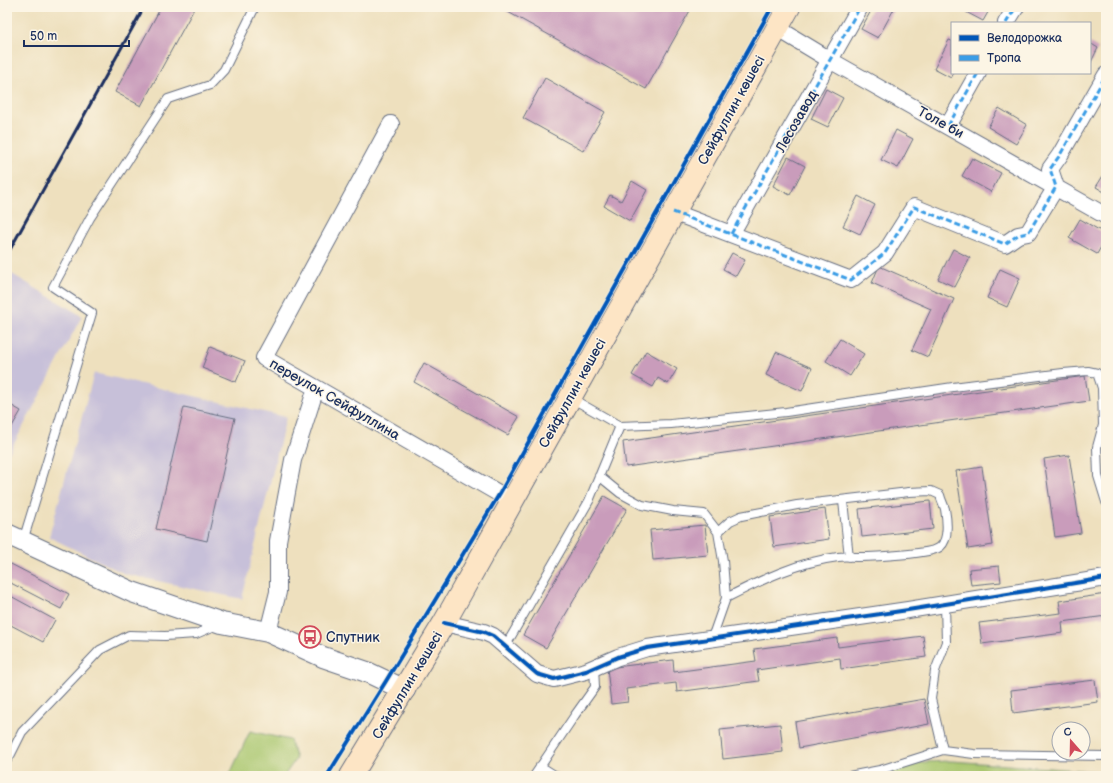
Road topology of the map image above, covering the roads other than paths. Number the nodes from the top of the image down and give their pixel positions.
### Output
1 (255, 7) edge
2 (789, 7) edge
3 (860, 7) edge
4 (1016, 7) edge
5 (1007, 22) edge
6 (777, 28) junction
7 (830, 60) junction
8 (977, 74) edge
9 (1106, 75) edge
10 (391, 124) dead end
11 (948, 126) junction
12 (1056, 187) junction
13 (673, 212) junction
14 (1106, 216) edge
15 (731, 234) junction
16 (316, 388) junction
17 (570, 397) junction
18 (1105, 425) edge
19 (620, 426) junction
20 (599, 476) junction
21 (512, 500) junction
22 (843, 501) junction
23 (1106, 502) edge
24 (718, 532) junction
25 (15, 538) edge
26 (849, 557) junction
27 (1106, 578) edge
28 (726, 598) junction
29 (945, 604) junction
30 (222, 623) junction
31 (444, 624) junction
32 (268, 632) junction
33 (712, 638) junction
34 (505, 646) junction
35 (594, 667) junction
36 (405, 690) junction
37 (943, 750) junction
38 (1106, 756) edge
39 (7, 760) edge
40 (540, 766) junction
41 (351, 776) edge
42 (534, 776) edge
43 (556, 776) edge
44 (849, 776) edge

1 - 25 lane
2 - 6 main road, Сейфуллин көшесі
3 - 7 street, Лесозавод
4 - 5 street
6 - 7 street, Толе би
6 - 13 main road, Сейфуллин көшесі
7 - 11 street, Толе би
7 - 15 street, Лесозавод
8 - 11 street
9 - 12 street
10 - 16 street, переулок Сейфуллина
11 - 12 street, Толе би
12 - 14 street, Толе би
12 - 15 street
13 - 15 street
13 - 17 main road, Сейфуллин көшесі
16 - 21 street, переулок Сейфуллина
16 - 32 street
17 - 19 lane
17 - 21 main road, Сейфуллин көшесі
18 - 19 lane
18 - 23 lane
19 - 20 lane
20 - 24 lane
20 - 34 lane
21 - 31 main road, Сейфуллин көшесі
22 - 24 lane
22 - 26 lane
22 - 26 lane
24 - 28 lane
25 - 30 street
26 - 28 lane
27 - 29 street
28 - 33 lane
29 - 33 street
29 - 37 lane
30 - 32 street
30 - 39 lane
31 - 34 street
31 - 36 main road, Сейфуллин көшесі
32 - 36 street
33 - 35 street
34 - 35 street
35 - 40 lane
36 - 41 main road, Сейфуллин көшесі
37 - 38 lane
37 - 44 lane
40 - 42 lane
40 - 43 lane

